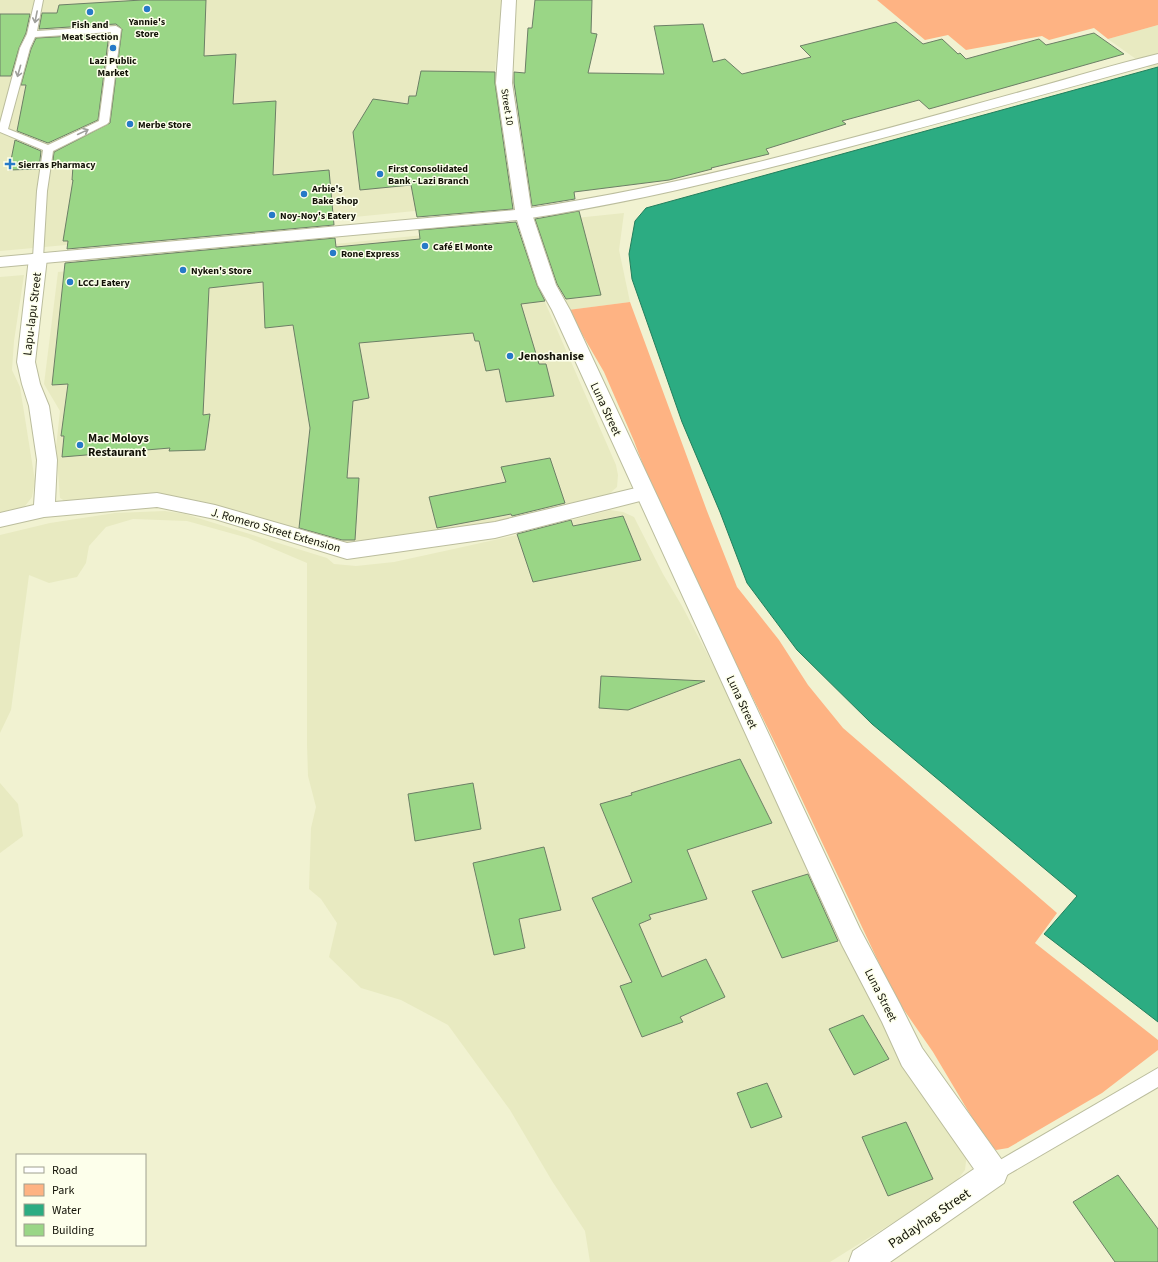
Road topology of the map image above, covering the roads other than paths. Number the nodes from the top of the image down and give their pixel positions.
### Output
1 (39, 0) edge
2 (509, 0) edge
3 (32, 34) junction
4 (1158, 58) edge
5 (48, 149) junction
6 (524, 214) junction
7 (38, 258) junction
8 (0, 262) edge
9 (644, 493) junction
10 (44, 510) junction
11 (0, 520) edge
12 (1158, 1077) edge
13 (994, 1173) junction
14 (864, 1262) edge

1 -> 3 lane
2 - 6 street, Street 10
3 -> 5 lane
5 -> 3 lane
4 - 6 street
5 - 7 lane
6 - 7 street
6 - 9 street, Luna Street
7 - 8 street
7 - 10 street, Lapu-lapu Street
9 - 10 street, J. Romero Street Extension
9 - 13 street, Luna Street
10 - 11 street, J. Romero Street Extension
12 - 13 lane
13 - 14 street, Padayhag Street

